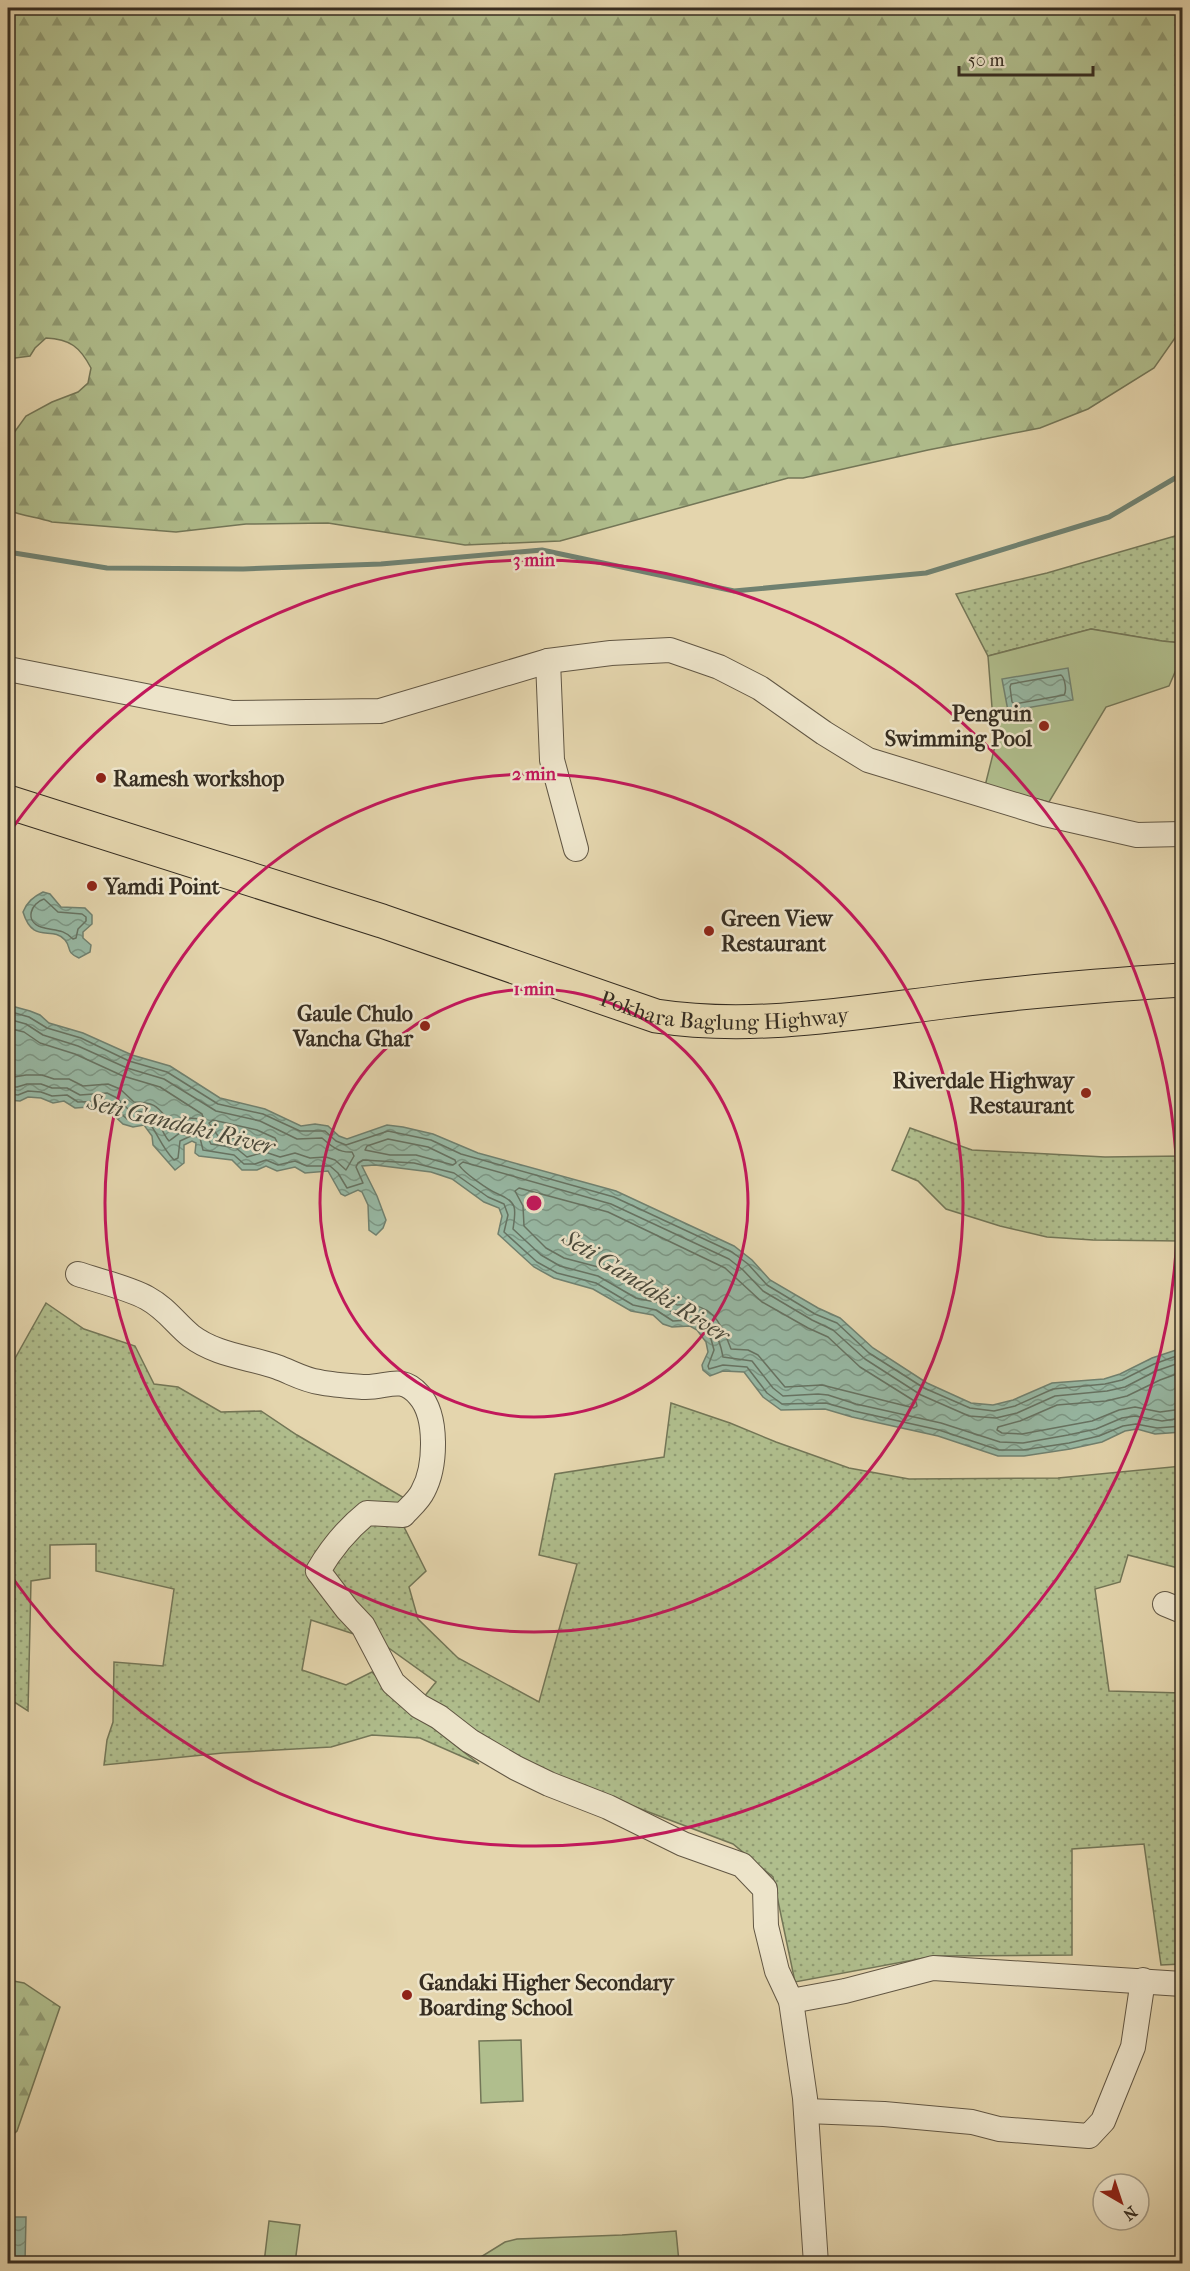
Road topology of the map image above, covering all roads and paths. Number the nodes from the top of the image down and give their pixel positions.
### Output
1 (548, 661) junction
2 (8, 669) edge
3 (8, 802) edge
4 (1182, 834) edge
5 (576, 849) dead end
6 (1182, 980) edge
7 (78, 1274) dead end
8 (1143, 1980) junction
9 (1182, 1984) edge
10 (791, 2001) junction
11 (806, 2111) junction
12 (816, 2264) edge

1 - 2 street
1 - 4 street
1 - 5 street
3 - 6 highway, Pokhara Baglung Highway
7 - 10 street
8 - 9 street
8 - 10 street
8 - 11 street
10 - 11 street
11 - 12 street

